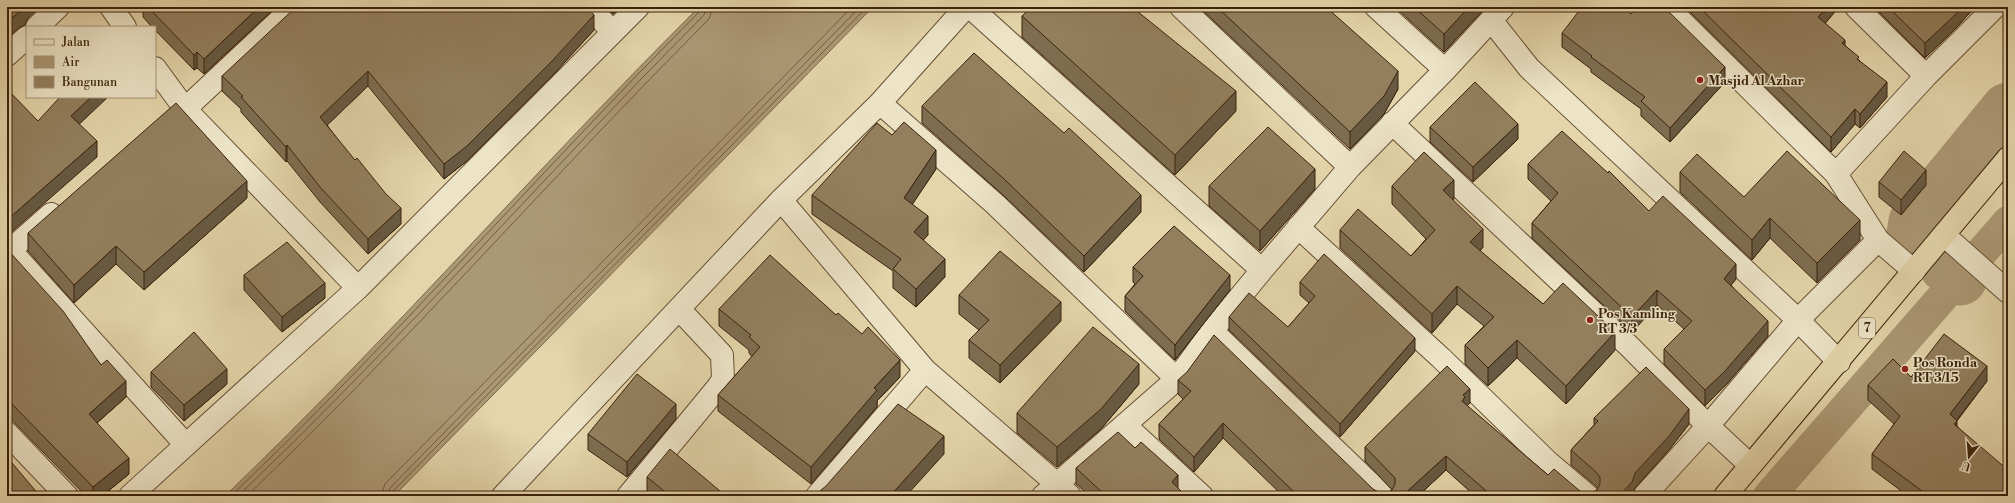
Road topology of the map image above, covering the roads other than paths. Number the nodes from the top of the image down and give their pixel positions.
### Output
1 (58, 7) edge
2 (110, 7) edge
3 (294, 7) edge
4 (589, 7) edge
5 (638, 7) edge
6 (966, 7) edge
7 (970, 7) edge
8 (1181, 7) edge
9 (1376, 7) edge
10 (1667, 7) edge
11 (1856, 7) edge
12 (1995, 7) edge
13 (1497, 14) edge
14 (38, 26) edge
15 (124, 26) edge
16 (612, 32) junction
17 (26, 37) edge
18 (7, 55) edge
19 (156, 69) edge
20 (1445, 70) junction
21 (1926, 76) junction
22 (880, 103) junction
23 (182, 105) junction
24 (162, 117) edge
25 (1392, 123) junction
26 (2008, 158) edge
27 (1350, 166) junction
28 (1836, 174) junction
29 (69, 199) edge
30 (781, 200) junction
31 (1298, 226) junction
32 (1945, 236) junction
33 (1878, 240) junction
34 (9, 251) edge
35 (1262, 270) junction
36 (1914, 271) junction
37 (2001, 286) edge
38 (358, 288) junction
39 (680, 310) junction
40 (1798, 320) junction
41 (1212, 332) junction
42 (1839, 362) junction
43 (926, 370) junction
44 (1177, 379) junction
45 (1126, 426) junction
46 (1708, 426) junction
47 (186, 445) junction
48 (12, 448) edge
49 (1750, 465) junction
50 (1057, 492) edge
51 (67, 496) edge
52 (130, 496) edge
53 (503, 496) edge
54 (628, 496) edge
55 (817, 496) edge
56 (1202, 496) edge
57 (1383, 496) edge
58 (1588, 496) edge
59 (1644, 496) edge
60 (1725, 496) edge

1 - 14 street
2 - 15 street
3 - 23 street
4 - 16 street
5 - 16 street
6 - 22 street
7 - 35 street
8 - 27 street
9 - 20 street
10 - 28 street
11 - 21 street
12 - 21 street
13 - 20 street
13 - 40 street
16 - 38 street
17 - 18 street
19 - 23 street
20 - 25 street
21 - 28 street
22 - 30 street
22 - 44 street
23 - 24 street
23 - 38 street
25 - 27 street
25 - 46 street
26 - 32 highway, 7
27 - 31 street
28 - 33 street
29 - 34 street
30 - 39 street
30 - 43 street
31 - 35 street
31 - 58 street
32 - 36 highway, 7
32 - 37 street
33 - 36 street
33 - 40 street
34 - 47 street
35 - 41 street
36 - 42 highway, 7
38 - 47 street
39 - 53 street
39 - 54 street
40 - 42 street
40 - 46 street
41 - 44 street
41 - 57 street
42 - 49 highway, 7
43 - 50 street
43 - 55 street
44 - 45 street
45 - 50 street
45 - 56 street
46 - 49 street
46 - 59 street
47 - 52 street
48 - 51 street
49 - 60 highway, 7

